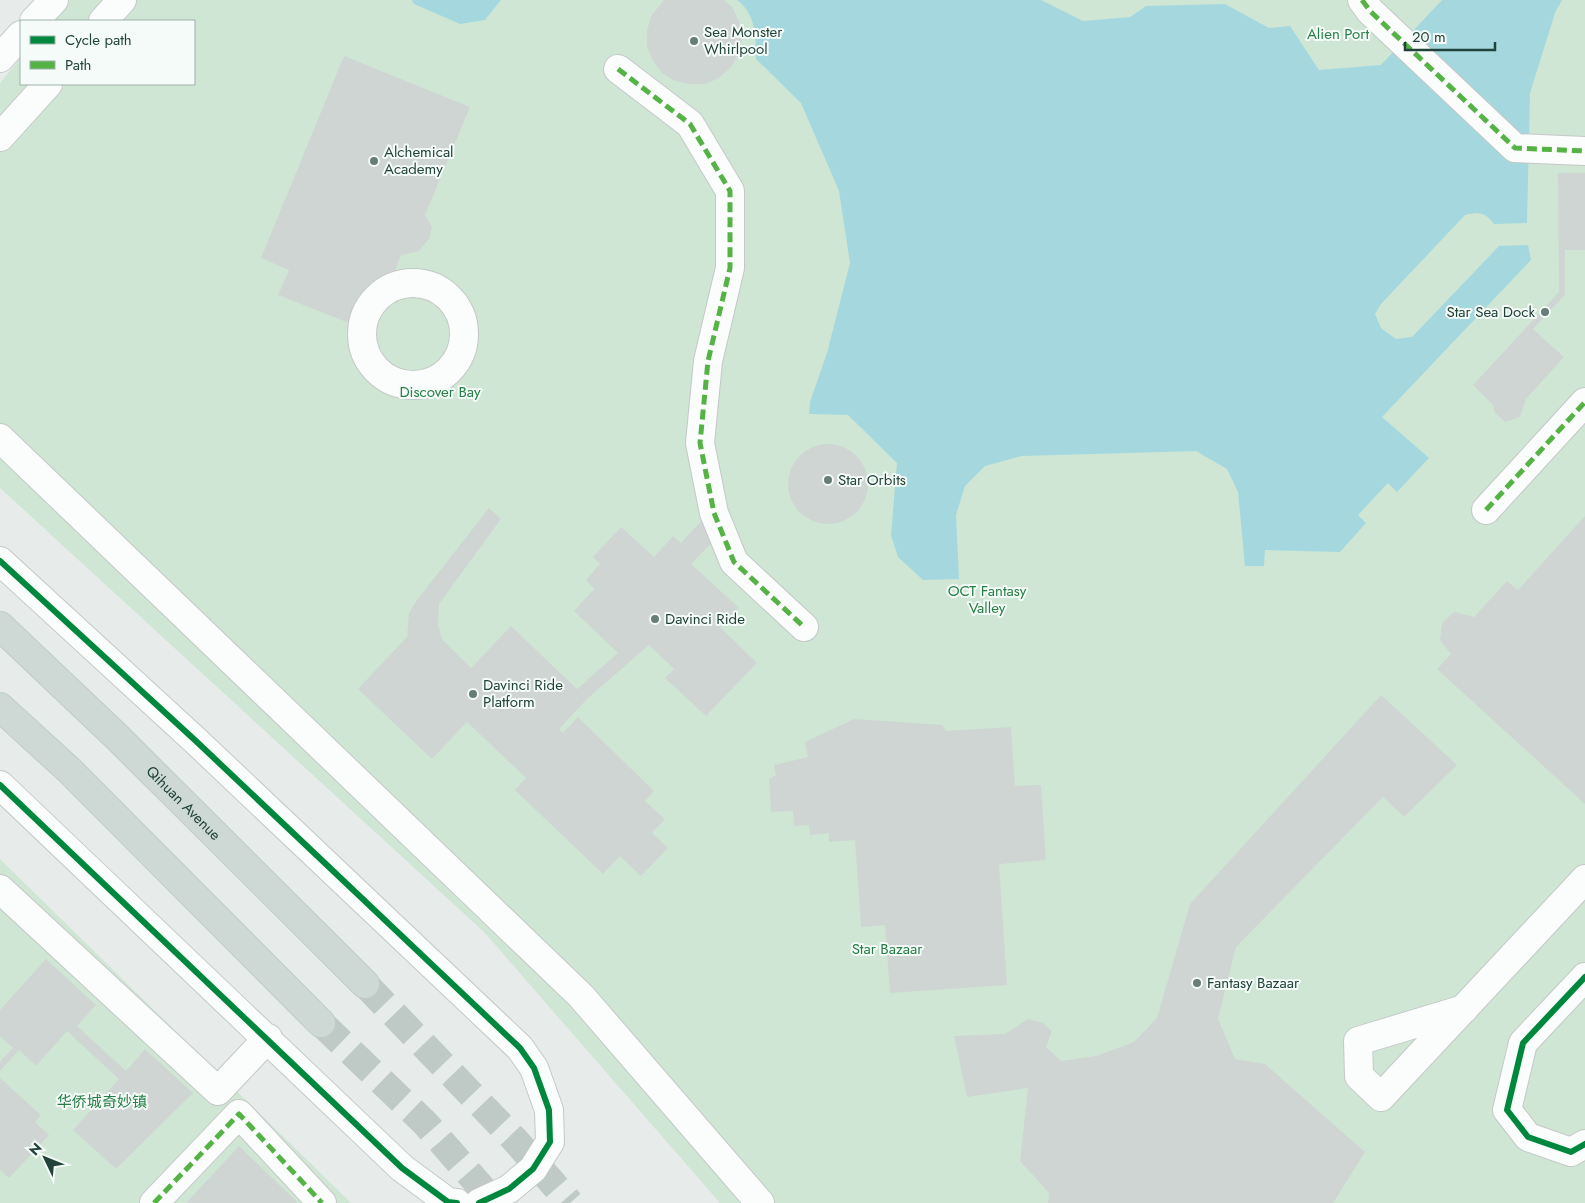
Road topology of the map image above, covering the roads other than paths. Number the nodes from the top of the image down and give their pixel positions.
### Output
1 (54, 0) edge
2 (122, 0) edge
3 (1362, 0) edge
4 (35, 20) edge
5 (104, 20) edge
6 (20, 36) edge
7 (0, 58) edge
8 (618, 69) dead end
9 (47, 85) edge
10 (0, 137) edge
11 (1585, 151) edge
12 (1585, 402) edge
13 (0, 438) edge
14 (1486, 510) dead end
15 (0, 560) edge
16 (0, 626) edge
17 (804, 627) dead end
18 (0, 707) edge
19 (0, 785) edge
20 (1585, 879) edge
21 (0, 889) edge
22 (1585, 977) edge
23 (365, 984) tunnel mouth
24 (1464, 1009) dead end
25 (321, 1023) tunnel mouth
26 (268, 1038) junction
27 (1585, 1144) edge
28 (154, 1203) edge
29 (322, 1203) edge
30 (457, 1203) edge
31 (479, 1203) edge
32 (760, 1203) edge

1 - 4 street
2 - 5 street
3 - 11 street
6 - 7 street
8 - 17 street
9 - 10 street
12 - 14 street
13 - 32 street
15 - 31 street
16 - 23 main road, Qihuan Avenue
18 - 25 main road
19 - 26 street
20 - 24 street
21 - 26 street
22 - 27 street
26 - 30 street
28 - 29 street

